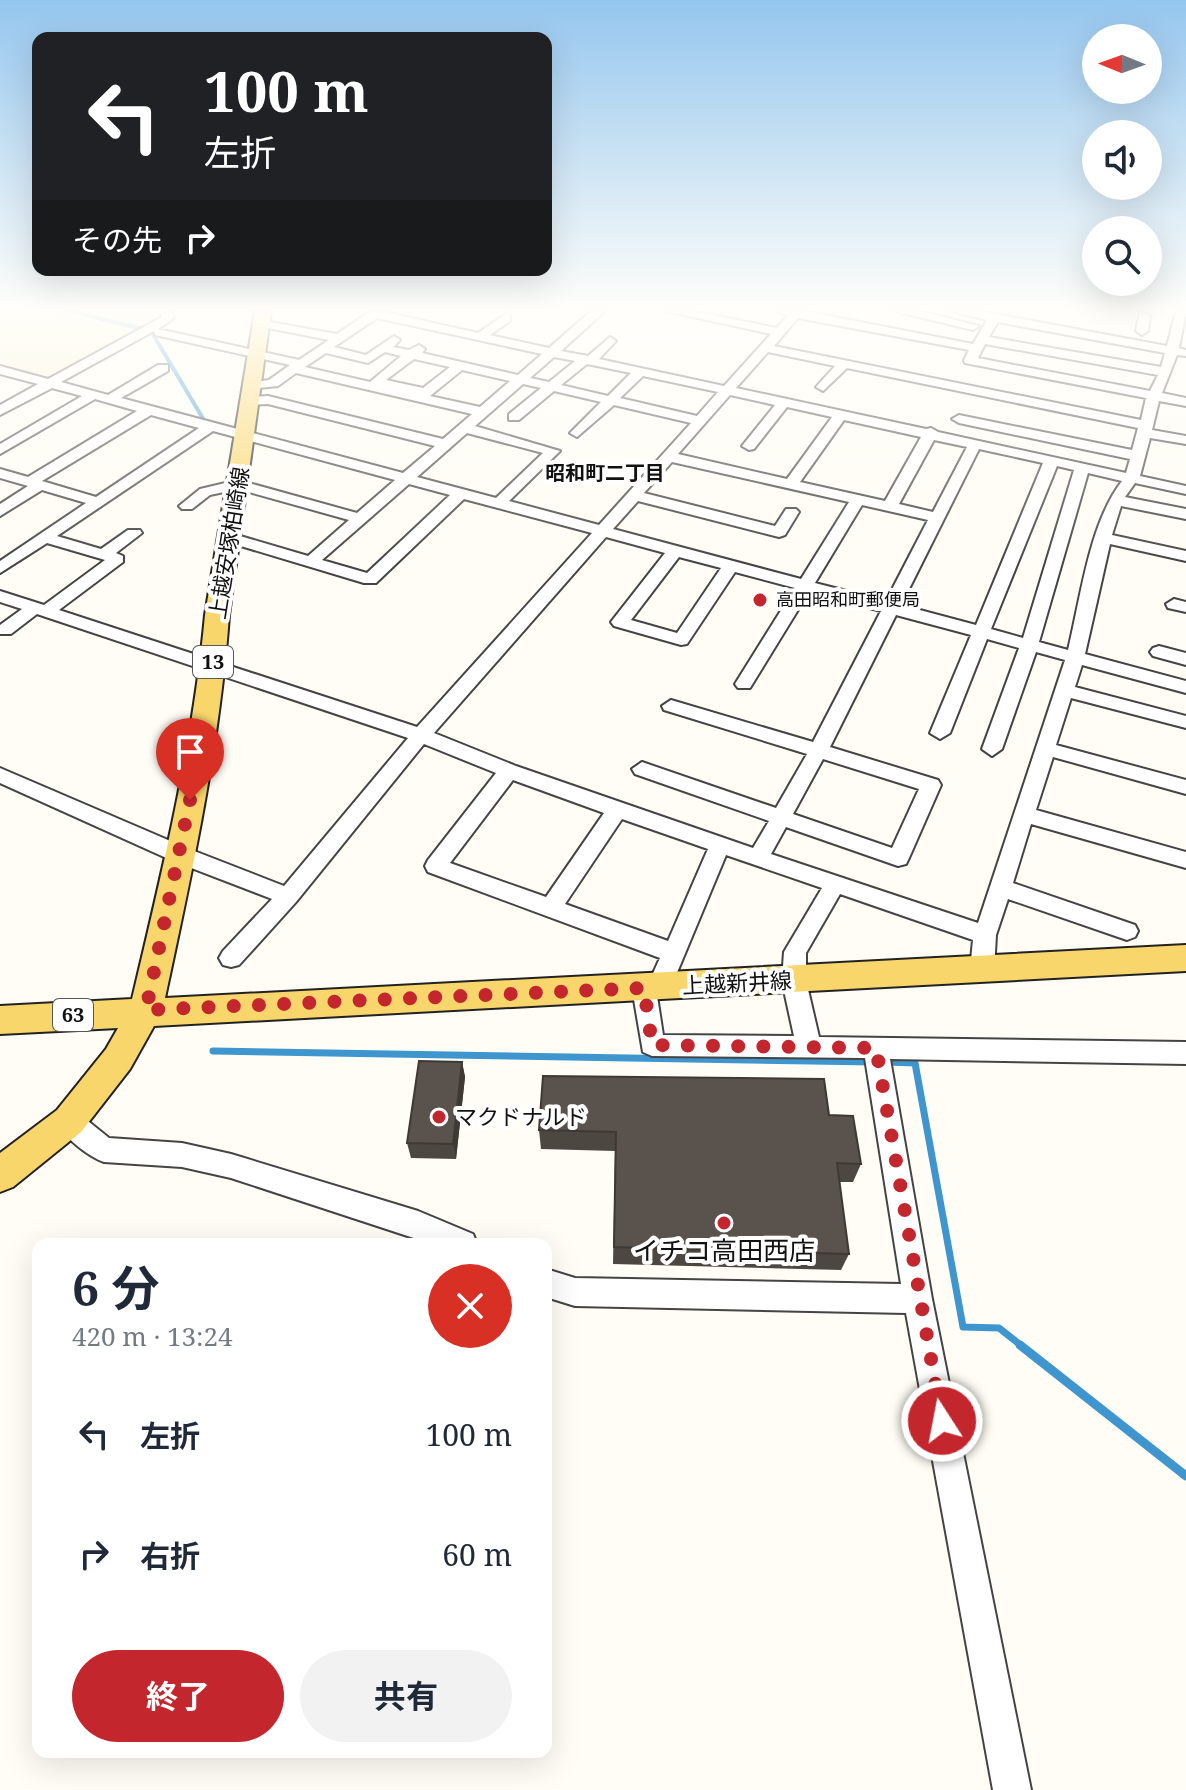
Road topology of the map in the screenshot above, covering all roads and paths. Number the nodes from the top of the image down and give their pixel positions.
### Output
1 (28, 395) edge
2 (93, 395) joint
3 (118, 395) edge
4 (252, 395) edge
5 (256, 395) edge
6 (412, 395) edge
7 (503, 395) edge
8 (542, 395) edge
9 (592, 395) edge
10 (615, 395) edge
11 (726, 395) edge
12 (750, 395) edge
13 (973, 395) edge
14 (996, 395) edge
15 (1156, 395) edge
16 (612, 399) junction
17 (109, 400) junction
18 (784, 402) junction
19 (0, 411) edge
20 (147, 411) junction
21 (482, 412) junction
22 (841, 414) junction
23 (514, 417) dead end
24 (959, 419) junction
25 (701, 421) junction
26 (208, 428) junction
27 (465, 428) junction
28 (1146, 429) junction
29 (931, 432) junction
30 (577, 433) dead end
31 (246, 435) junction
32 (948, 438) junction
33 (1186, 440) edge
34 (445, 444) junction
35 (975, 444) junction
36 (749, 446) dead end
37 (0, 450) edge
38 (1138, 456) junction
39 (671, 457) junction
40 (1052, 460) junction
41 (1082, 467) junction
42 (0, 473) edge
43 (1132, 478) junction
44 (405, 480) junction
45 (35, 483) junction
46 (238, 484) junction
47 (791, 484) junction
48 (1186, 490) edge
49 (459, 495) junction
50 (636, 496) junction
51 (858, 499) junction
52 (1115, 500) junction
53 (893, 501) dead end
54 (97, 502) junction
55 (497, 505) junction
56 (187, 506) dead end
57 (0, 511) edge
58 (791, 512) dead end
59 (1186, 514) edge
60 (936, 517) junction
61 (359, 518) junction
62 (134, 533) dead end
63 (602, 534) junction
64 (46, 538) junction
65 (230, 538) junction
66 (1103, 538) junction
67 (674, 552) junction
68 (103, 555) junction
69 (1186, 556) edge
70 (311, 561) junction
71 (730, 567) junction
72 (0, 568) edge
73 (803, 585) junction
74 (0, 596) edge
75 (41, 609) junction
76 (892, 609) junction
77 (5, 630) dead end
78 (983, 633) junction
79 (1029, 646) junction
80 (1159, 652) dead end
81 (1075, 658) junction
82 (1186, 659) edge
83 (213, 664) junction
84 (744, 684) dead end
85 (1186, 687) edge
86 (1065, 690) junction
87 (671, 706) dead end
88 (1186, 722) edge
89 (940, 733) dead end
90 (421, 735) junction
91 (992, 749) dead end
92 (1047, 749) junction
93 (818, 751) junction
94 (642, 769) dead end
95 (509, 771) junction
96 (0, 775) edge
97 (1186, 787) edge
98 (617, 810) junction
99 (1026, 815) junction
100 (781, 818) junction
101 (720, 845) junction
102 (181, 855) junction
103 (759, 857) junction
104 (1186, 860) edge
105 (836, 883) junction
106 (999, 887) junction
107 (288, 896) junction
108 (551, 908) junction
109 (1127, 931) dead end
110 (985, 935) junction
111 (674, 953) junction
112 (231, 958) dead end
113 (1186, 958) edge
114 (982, 970) junction
115 (794, 981) junction
116 (651, 987) junction
117 (146, 1010) junction
118 (0, 1020) edge
119 (809, 1047) junction
120 (876, 1048) junction
121 (1186, 1053) edge
122 (69, 1121) junction
123 (8, 1164) edge
124 (450, 1238) edge
125 (552, 1285) edge
126 (918, 1299) junction
127 (1012, 1790) edge

1 - 19 street
2 - 17 street
2 - 37 street
3 - 17 street
4 - 31 main road, 上越安塚柏崎線 / 13
5 - 34 street
6 - 21 street
7 - 21 street
8 - 23 street
9 - 16 street
10 - 16 street
11 - 25 street
12 - 18 street
13 - 24 street
14 - 28 street
15 - 28 street
16 - 25 street
16 - 30 street
17 - 20 street
18 - 22 street
18 - 36 street
20 - 26 street
20 - 45 street
21 - 27 street
22 - 29 street
22 - 47 street
24 - 32 street
24 - 38 street
25 - 39 street
26 - 31 street
26 - 54 street
27 - 34 street
27 - 55 street
28 - 33 street
28 - 38 street
29 - 32 street
29 - 53 street
31 - 44 street
31 - 46 main road, 上越安塚柏崎線 / 13
32 - 35 street
34 - 44 street
35 - 40 street
35 - 60 street
38 - 43 street
39 - 47 street
39 - 50 street
40 - 41 street
40 - 78 street
41 - 43 street
41 - 79 street
42 - 45 street
43 - 48 street
43 - 52 street
44 - 49 street
44 - 61 street
45 - 54 street
45 - 57 street
46 - 56 street
46 - 61 street
46 - 65 main road, 上越安塚柏崎線 / 13
47 - 51 street
49 - 55 street
49 - 70 street
50 - 58 street
50 - 63 street
51 - 60 street
51 - 73 street
52 - 59 street
52 - 66 street
54 - 64 street
55 - 63 street
60 - 76 street
61 - 70 street
62 - 68 street
63 - 67 street
63 - 90 street
64 - 68 street
64 - 72 street
65 - 70 street
65 - 83 main road, 上越安塚柏崎線 / 13
66 - 69 street
66 - 81 street
67 - 71 street
67 - 71 street
68 - 75 street
71 - 73 street
73 - 76 street
73 - 84 street
74 - 75 street
75 - 77 street
75 - 83 street
76 - 78 street
76 - 93 street
78 - 79 street
78 - 89 street
79 - 81 street
79 - 91 street
80 - 82 street
81 - 85 street
81 - 86 street
83 - 90 street
83 - 102 main road, 上越安塚柏崎線 / 13
86 - 88 street
86 - 92 street
87 - 93 street
90 - 95 street
90 - 107 street
92 - 97 street
92 - 99 street
93 - 100 street
93 - 100 street
94 - 100 street
95 - 98 street
95 - 108 street
96 - 102 street
98 - 101 street
98 - 108 street
99 - 104 street
99 - 106 street
100 - 103 street
101 - 103 street
101 - 111 street
102 - 107 street
102 - 117 main road, 上越安塚柏崎線 / 13
103 - 105 street
105 - 110 street
105 - 115 street
106 - 109 street
106 - 110 street
107 - 112 street
108 - 111 street
110 - 114 street
111 - 116 street
113 - 114 main road, 上越新井線 / 63
114 - 115 main road, 上越新井線 / 63
115 - 116 main road, 上越新井線 / 63
115 - 119 street
116 - 117 main road, 上越新井線 / 63
116 - 119 street
117 - 118 main road, 上越新井線 / 63
117 - 122 main road, 上越安塚柏崎線
119 - 120 street
120 - 121 street
120 - 126 street
122 - 123 main road, 上越安塚柏崎線
122 - 124 street
125 - 126 street
126 - 127 street

